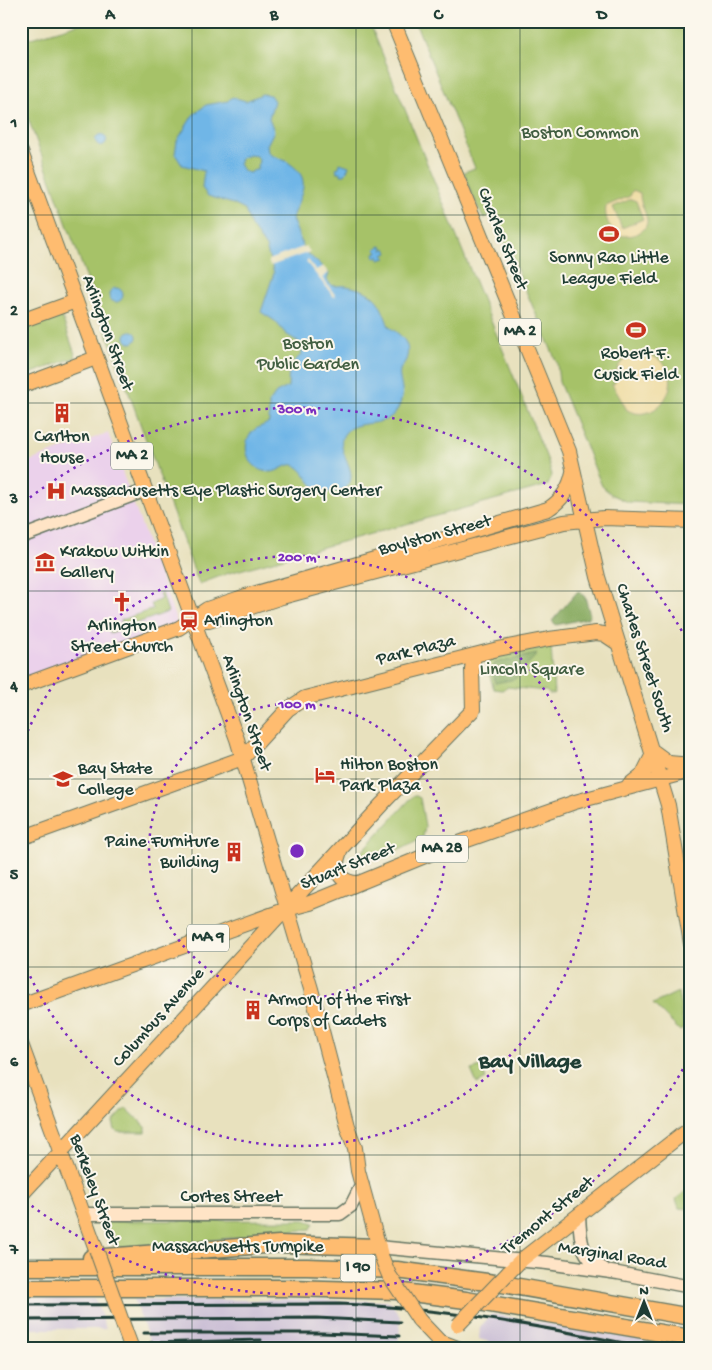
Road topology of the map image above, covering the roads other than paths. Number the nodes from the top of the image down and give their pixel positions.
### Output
1 (393, 21) edge
2 (21, 152) edge
3 (76, 301) junction
4 (21, 321) edge
5 (96, 358) junction
6 (21, 386) edge
7 (573, 472) junction
8 (144, 492) junction
9 (584, 520) junction
10 (691, 521) edge
11 (21, 537) edge
12 (219, 611) junction
13 (193, 621) junction
14 (619, 644) junction
15 (474, 655) junction
16 (21, 686) edge
17 (654, 752) junction
18 (243, 758) junction
19 (691, 765) edge
20 (691, 771) edge
21 (661, 779) junction
22 (616, 792) junction
23 (21, 838) edge
24 (340, 850) junction
25 (360, 883) junction
26 (287, 908) junction
27 (691, 944) edge
28 (21, 1005) edge
29 (21, 1044) edge
30 (691, 1127) edge
31 (60, 1153) junction
32 (360, 1178) junction
33 (21, 1195) edge
34 (82, 1214) junction
35 (579, 1214) junction
36 (380, 1252) junction
37 (520, 1261) junction
38 (21, 1267) edge
39 (41, 1267) junction
40 (618, 1273) junction
41 (691, 1287) edge
42 (21, 1288) edge
43 (691, 1317) edge
44 (691, 1338) edge
45 (450, 1347) edge
46 (132, 1349) edge

1 - 7 main road, Charles Street / MA 2
2 - 3 main road, Arlington Street
3 - 4 main road
3 - 5 main road, Arlington Street
5 - 6 main road
5 - 8 main road, Arlington Street / MA 2
7 - 9 main road, Charles Street South
7 - 12 main road, Boylston Street
8 - 11 main road
8 - 13 main road, Arlington Street / MA 2
9 - 10 main road, Boylston Street
9 - 12 main road, Boylston Street
9 - 14 main road, Charles Street South
12 - 13 main road, Boylston Street
13 - 16 main road, Boylston Street
13 - 18 main road, Arlington Street
14 - 15 main road, Park Plaza
14 - 17 main road, Charles Street South
15 - 18 main road, Park Plaza
15 - 24 main road, Columbus Avenue
17 - 19 main road
17 - 21 main road, Charles Street South
17 - 22 main road, MA 28
18 - 23 main road
18 - 26 main road, Arlington Street
20 - 21 main road, Stuart Street
21 - 22 main road, Stuart Street
21 - 27 main road, Charles Street South
22 - 25 main road, Stuart Street / MA 28
24 - 25 main road
24 - 26 main road, Columbus Avenue
25 - 26 main road, Stuart Street / MA 28
26 - 28 main road, Stuart Street / MA 9
26 - 31 main road, Columbus Avenue
26 - 32 main road, Arlington Street
29 - 31 main road, Berkeley Street
30 - 35 main road, Tremont Street
31 - 33 main road, Columbus Avenue
31 - 34 main road, Berkeley Street
32 - 34 main road, Cortes Street
32 - 36 main road, Arlington Street
34 - 46 main road, Berkeley Street, bridge
35 - 37 main road, Tremont Street
35 - 40 main road
36 - 37 main road, Marginal Road
36 - 39 highway
36 - 45 main road, Arlington Street, bridge
37 - 40 main road, Marginal Road
37 - 45 main road, Tremont Street, bridge
38 - 39 highway, Massachusetts Turnpike / I 90
39 - 43 highway, Massachusetts Turnpike / I 90
40 - 41 main road, Marginal Road
42 - 44 highway, I 90

